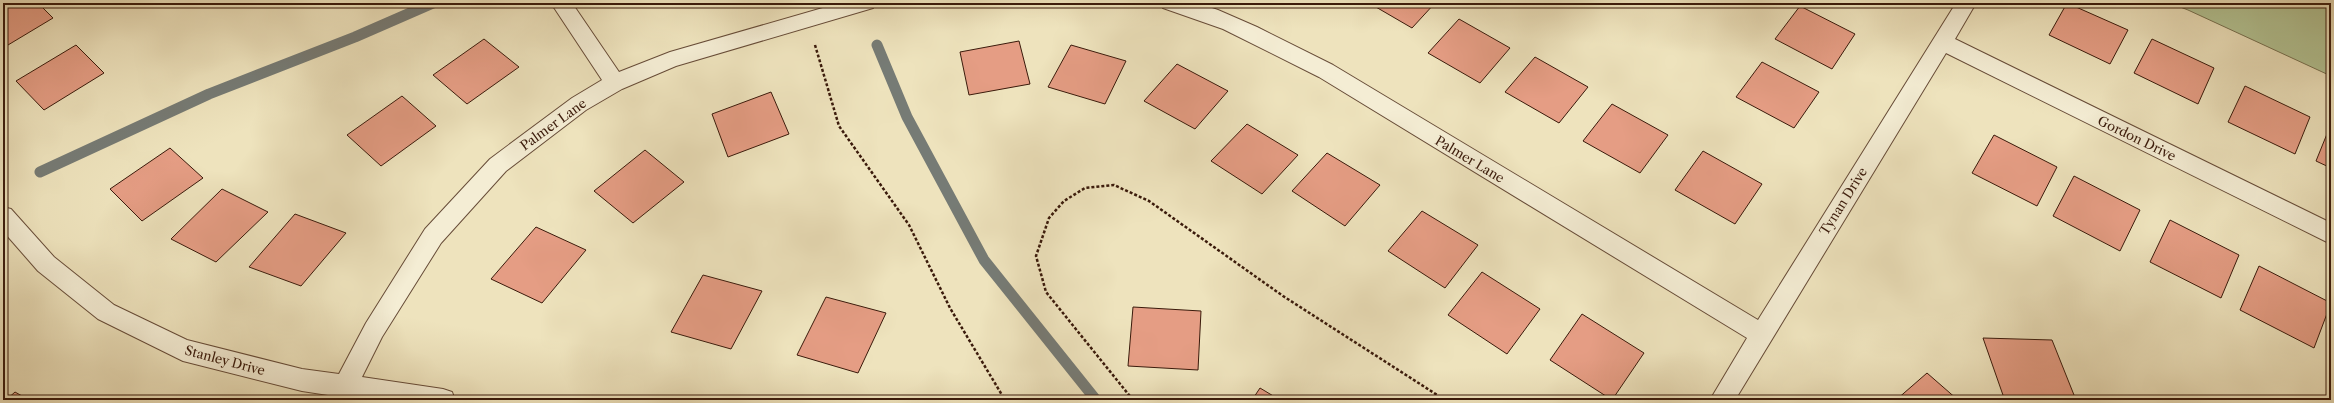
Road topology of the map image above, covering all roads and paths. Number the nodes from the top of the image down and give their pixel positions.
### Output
1 (560, 3) edge
2 (866, 3) edge
3 (1170, 3) edge
4 (1966, 3) edge
5 (1943, 42) junction
6 (815, 44) dead end
7 (615, 83) junction
8 (3, 216) edge
9 (2331, 234) edge
10 (1762, 334) junction
11 (342, 393) edge
12 (443, 400) edge
13 (1005, 400) edge
14 (1133, 400) edge
15 (1445, 400) edge
16 (1722, 400) edge

1 - 7 street
2 - 7 street, Palmer Lane
3 - 10 street, Palmer Lane
4 - 5 street, Tynan Drive
5 - 9 street, Gordon Drive
5 - 10 street, Tynan Drive
6 - 13 path
7 - 11 street, Palmer Lane
8 - 11 street, Stanley Drive
10 - 16 street, Tynan Drive
11 - 12 street, Stanley Drive
14 - 15 path

